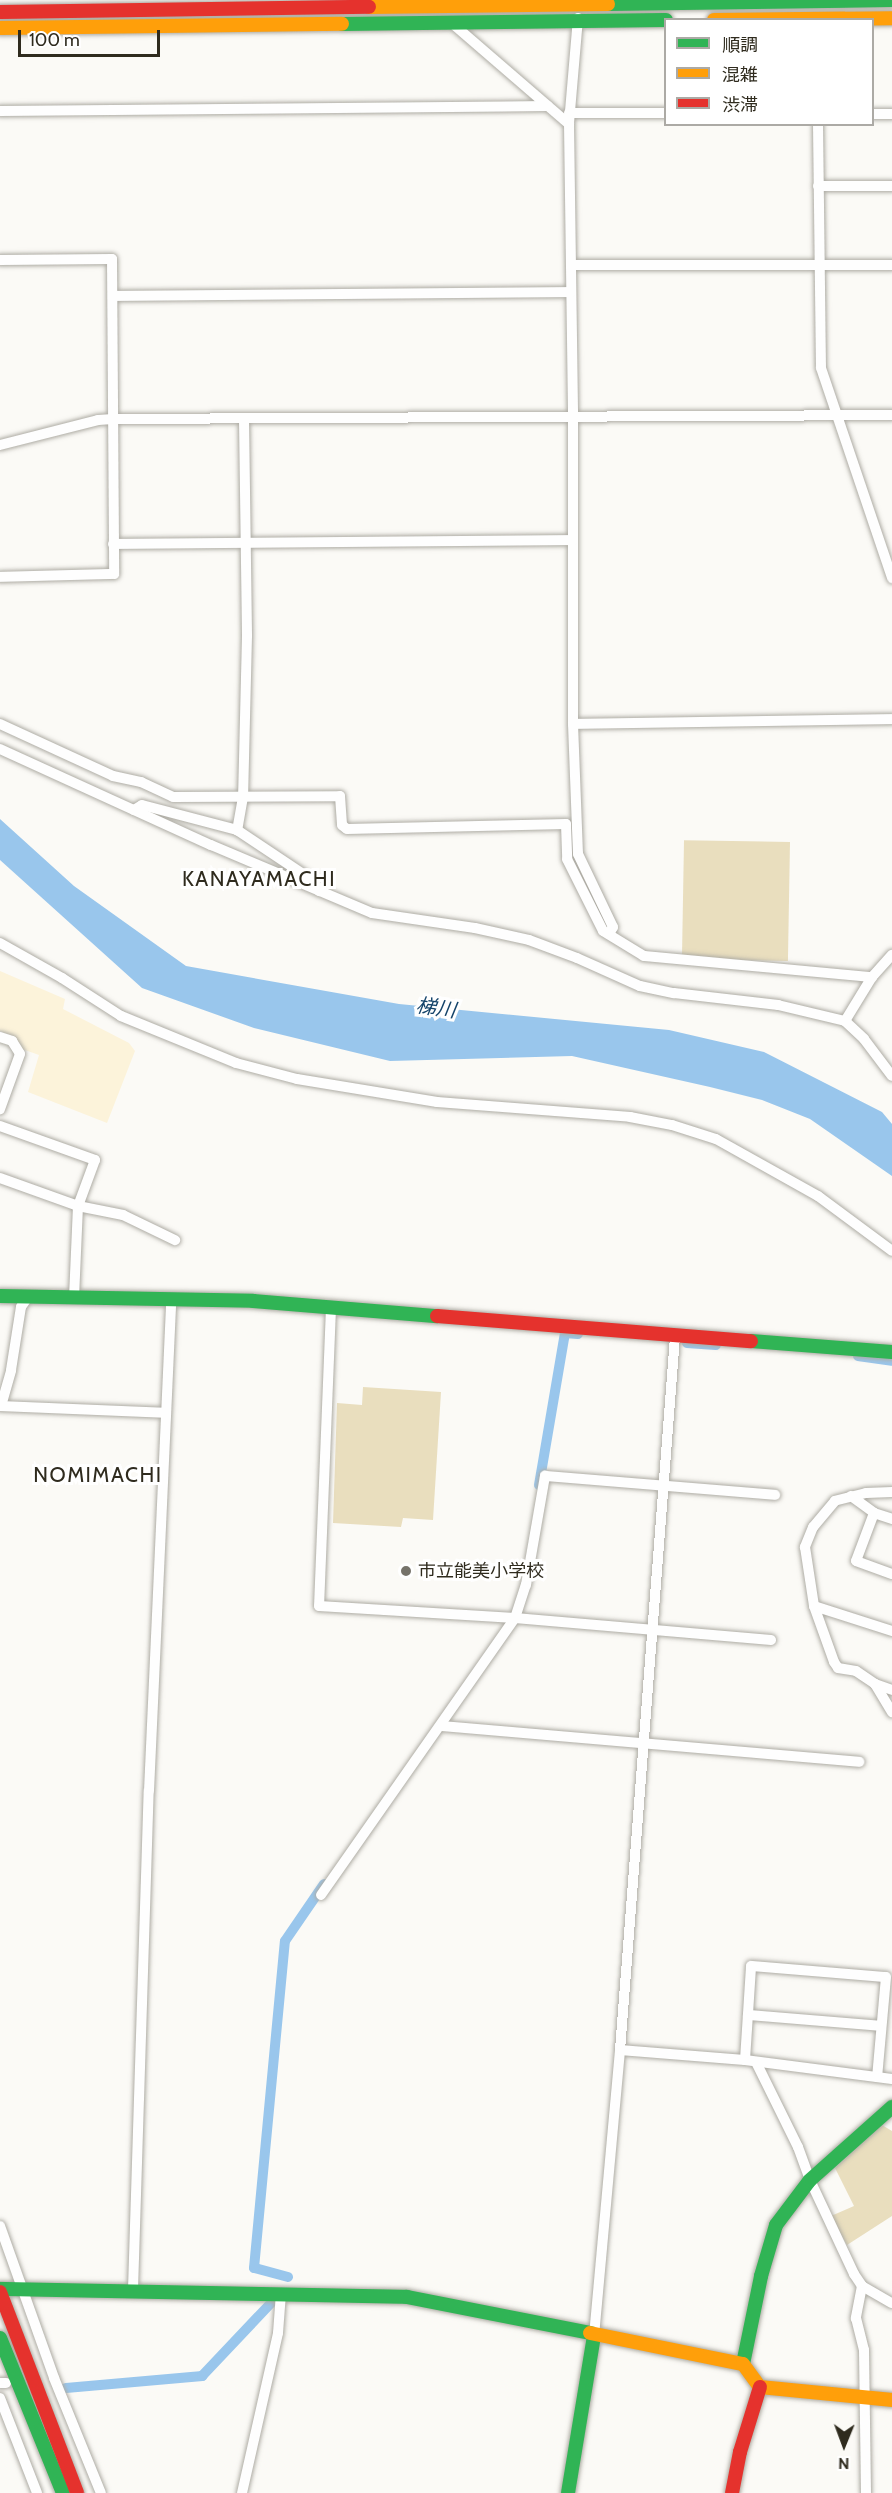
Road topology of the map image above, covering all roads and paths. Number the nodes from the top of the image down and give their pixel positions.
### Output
1 (892, 0) edge
2 (578, 3) edge
3 (423, 4) edge
4 (0, 12) edge
5 (874, 18) edge
6 (892, 18) edge
7 (664, 20) edge
8 (450, 21) junction
9 (578, 21) junction
10 (0, 28) edge
11 (548, 106) junction
12 (0, 111) edge
13 (664, 113) edge
14 (874, 114) edge
15 (892, 114) edge
16 (569, 118) junction
17 (818, 126) edge
18 (818, 186) junction
19 (892, 186) edge
20 (0, 260) edge
21 (571, 265) junction
22 (821, 266) junction
23 (892, 266) edge
24 (571, 292) junction
25 (112, 296) junction
26 (892, 415) edge
27 (837, 416) junction
28 (573, 417) junction
29 (113, 419) junction
30 (244, 419) junction
31 (0, 445) edge
32 (573, 540) junction
33 (245, 542) junction
34 (113, 544) junction
35 (891, 572) edge
36 (0, 577) edge
37 (892, 720) edge
38 (0, 724) edge
39 (573, 724) junction
40 (0, 749) edge
41 (243, 797) junction
42 (134, 810) junction
43 (237, 830) junction
44 (319, 891) junction
45 (609, 934) junction
46 (0, 943) edge
47 (892, 955) edge
48 (872, 977) junction
49 (845, 1022) junction
50 (0, 1037) edge
51 (892, 1076) edge
52 (0, 1109) edge
53 (0, 1126) edge
54 (0, 1178) edge
55 (78, 1206) junction
56 (175, 1240) dead end
57 (892, 1251) edge
58 (0, 1296) edge
59 (28, 1297) junction
60 (74, 1298) junction
61 (171, 1299) junction
62 (331, 1308) junction
63 (675, 1337) junction
64 (892, 1352) edge
65 (1, 1406) edge
66 (164, 1413) junction
67 (664, 1486) junction
68 (892, 1492) edge
69 (775, 1495) dead end
70 (851, 1496) junction
71 (874, 1513) junction
72 (892, 1519) edge
73 (892, 1574) edge
74 (814, 1606) junction
75 (515, 1618) junction
76 (652, 1628) junction
77 (892, 1631) edge
78 (771, 1640) dead end
79 (875, 1684) junction
80 (892, 1690) edge
81 (892, 1712) edge
82 (441, 1726) junction
83 (643, 1744) junction
84 (859, 1762) dead end
85 (321, 1895) dead end
86 (748, 2015) junction
87 (882, 2026) junction
88 (620, 2050) junction
89 (751, 2061) junction
90 (877, 2077) junction
91 (892, 2079) edge
92 (892, 2107) edge
93 (810, 2180) junction
94 (0, 2226) edge
95 (862, 2286) junction
96 (22, 2289) junction
97 (0, 2290) edge
98 (133, 2290) junction
99 (281, 2294) junction
100 (892, 2303) edge
101 (594, 2336) junction
102 (0, 2338) edge
103 (743, 2364) junction
104 (760, 2387) junction
105 (0, 2398) edge
106 (865, 2398) junction
107 (892, 2400) edge
108 (37, 2493) edge
109 (61, 2493) edge
110 (77, 2493) edge
111 (101, 2493) edge
112 (242, 2493) edge
113 (568, 2493) edge
114 (732, 2493) edge
115 (866, 2493) edge

1 - 2 main road
2 - 3 main road
2 - 9 street
3 - 4 main road
5 - 6 main road
7 - 9 main road
8 - 9 main road
8 - 10 main road
8 - 11 street
9 - 16 street
11 - 12 street
11 - 16 street
13 - 16 street
14 - 15 street
16 - 21 street
17 - 18 street
18 - 19 street
18 - 22 street
20 - 25 street
21 - 22 street
21 - 24 street
22 - 23 street
22 - 27 street
24 - 25 street
24 - 28 street
25 - 29 street
26 - 27 street
27 - 28 street
27 - 35 street
28 - 30 street
28 - 32 street
29 - 30 street
29 - 31 street
29 - 34 street
30 - 33 street
32 - 33 street
32 - 39 street
33 - 34 street
33 - 41 street
34 - 36 street
37 - 39 street
38 - 41 street
39 - 45 street
40 - 42 street
41 - 43 street
41 - 45 street
42 - 43 street
42 - 44 street
43 - 44 street
44 - 49 street
45 - 48 street
46 - 57 street
47 - 48 street
48 - 49 street
49 - 51 street
50 - 52 street
53 - 55 street
54 - 55 street
55 - 56 street
55 - 60 street
58 - 59 main road
59 - 60 main road
59 - 65 street
60 - 61 main road
61 - 62 main road
61 - 66 street
62 - 63 main road
62 - 75 street
63 - 64 main road
63 - 67 street
65 - 66 street
66 - 98 street
67 - 69 street
67 - 75 street
67 - 76 street
68 - 70 street
70 - 71 street
70 - 74 street
71 - 72 street
71 - 73 street
74 - 77 street
74 - 79 street
75 - 76 street
75 - 82 street
76 - 78 street
76 - 83 street
79 - 80 street
79 - 81 street
82 - 83 street
82 - 85 street
83 - 84 street
83 - 88 street
86 - 87 street
86 - 87 street
86 - 89 street
87 - 90 street
88 - 89 street
88 - 101 street
89 - 90 street
89 - 93 street
90 - 91 street
92 - 93 main road
93 - 95 street
93 - 103 main road
94 - 96 street
95 - 100 street
95 - 106 street
96 - 97 main road
96 - 98 main road
96 - 111 street
97 - 110 main road
98 - 99 main road
99 - 101 main road
99 - 112 street
101 - 103 main road
101 - 113 main road
102 - 109 main road
103 - 104 main road
104 - 106 main road
104 - 114 main road
105 - 108 street
106 - 107 main road
106 - 115 street

